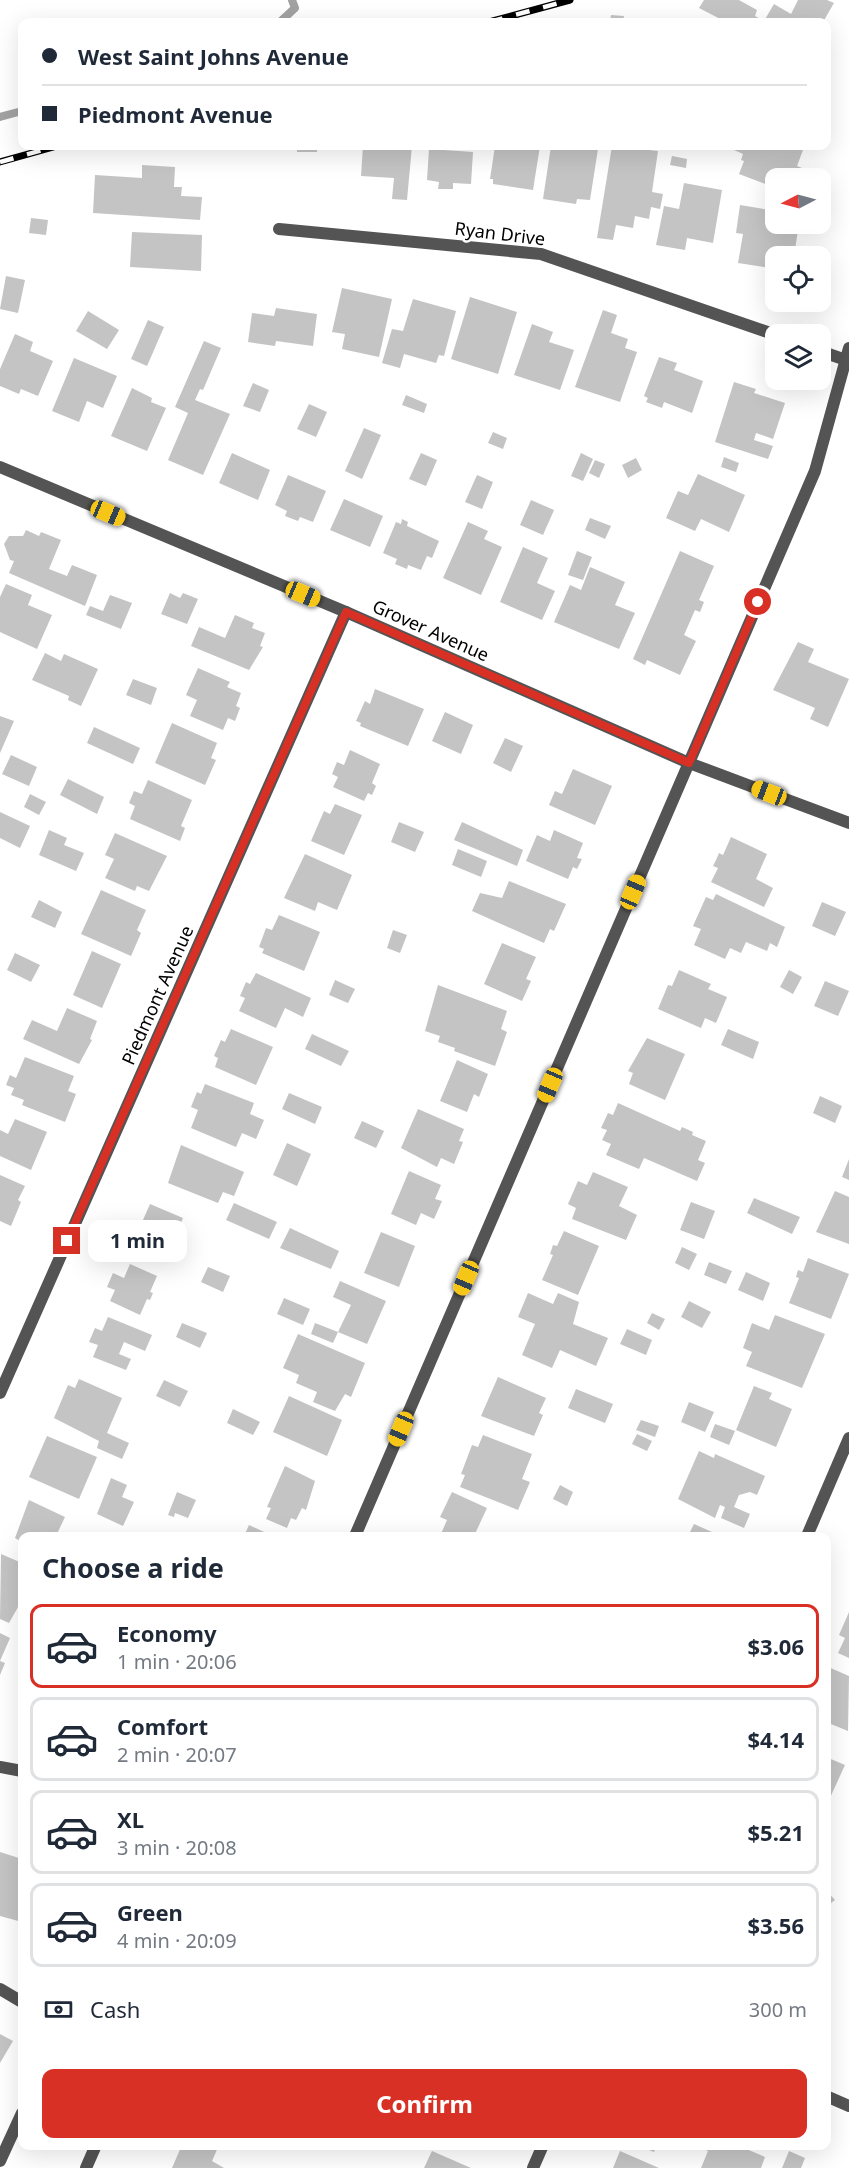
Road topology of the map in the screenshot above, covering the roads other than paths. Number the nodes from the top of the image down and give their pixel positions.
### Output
1 (279, 229) dead end
2 (765, 331) edge
3 (831, 353) edge
4 (848, 356) edge
5 (0, 467) edge
6 (346, 612) junction
7 (689, 763) junction
8 (849, 823) edge
9 (0, 1393) edge
10 (849, 1438) edge
11 (357, 1532) edge
12 (809, 1532) edge
13 (0, 1767) edge
14 (18, 1770) edge
15 (0, 1989) edge
16 (18, 2000) edge
17 (831, 2098) edge
18 (849, 2106) edge
19 (18, 2122) edge
20 (94, 2150) edge
21 (541, 2150) edge
22 (0, 2162) edge
23 (86, 2168) edge
24 (533, 2168) edge

1 - 2 street, Ryan Drive
3 - 4 street
4 - 7 street
5 - 6 street, Grover Avenue
6 - 7 street, Grover Avenue
6 - 9 street, Piedmont Avenue
7 - 8 street, Grover Avenue
7 - 11 street
10 - 12 street
13 - 14 street
15 - 16 street
17 - 18 street
19 - 22 street
20 - 23 street
21 - 24 street

